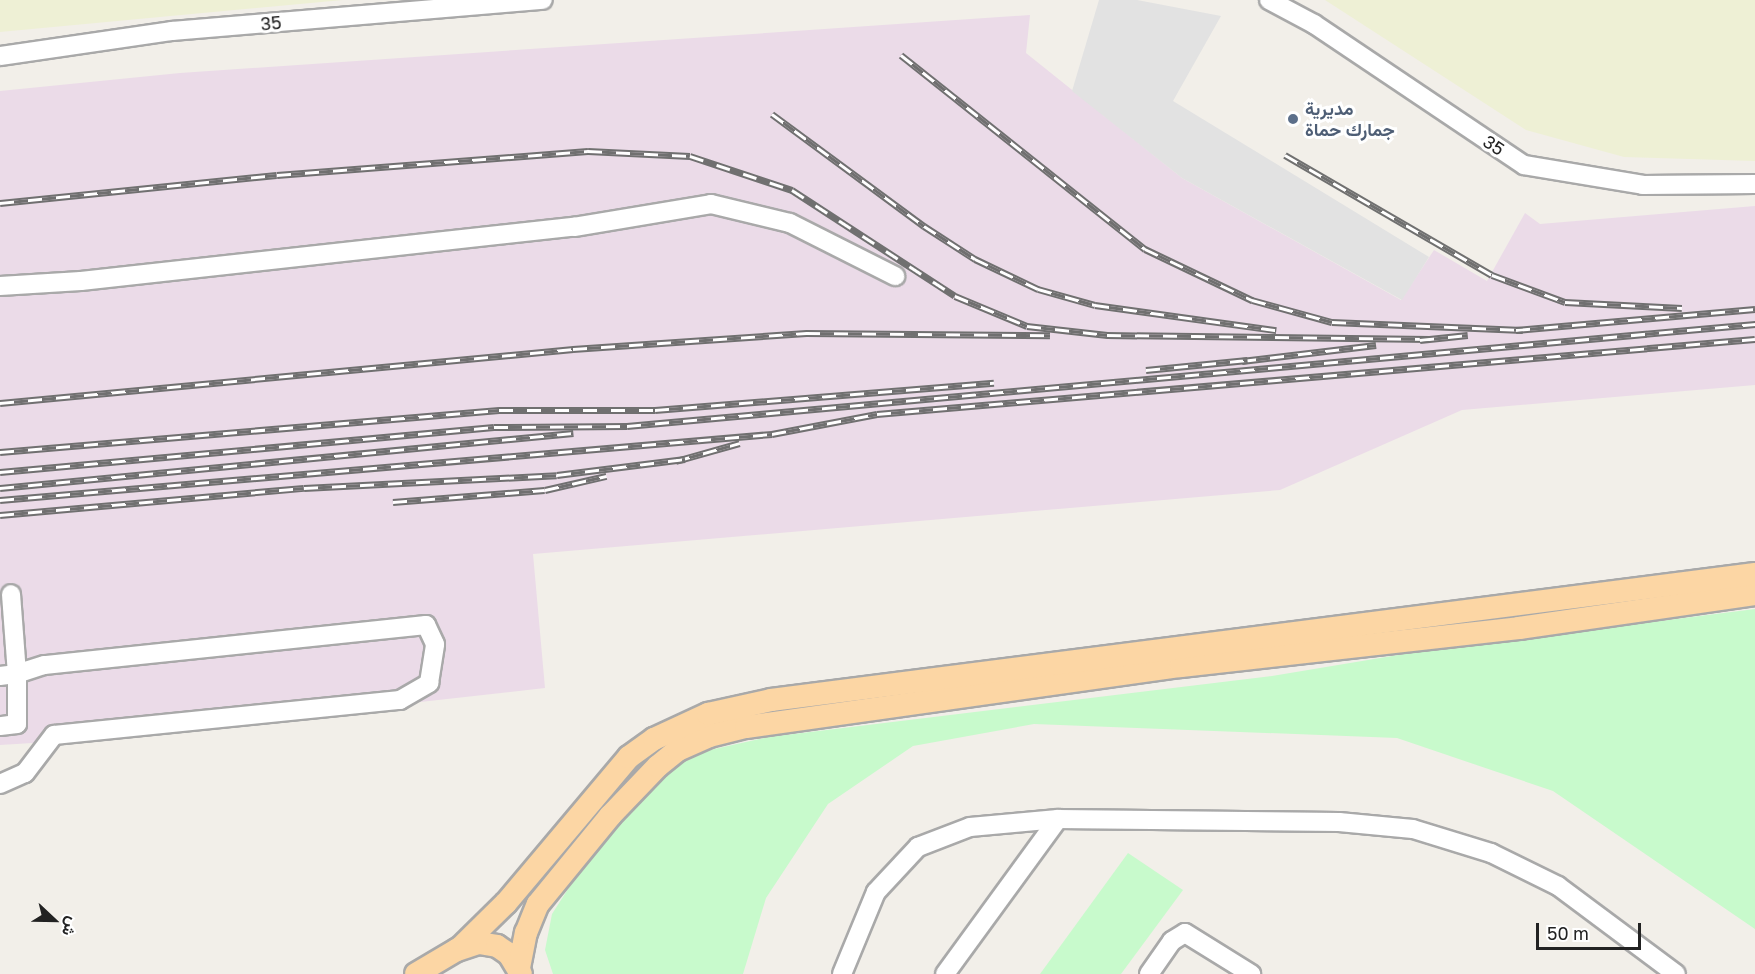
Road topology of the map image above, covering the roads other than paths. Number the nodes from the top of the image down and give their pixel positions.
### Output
1 (543, 0) edge
2 (1269, 0) edge
3 (0, 56) edge
4 (1755, 184) edge
5 (895, 276) dead end
6 (0, 286) edge
7 (1755, 574) edge
8 (11, 594) dead end
9 (1755, 594) edge
10 (8, 675) edge
11 (0, 726) edge
12 (0, 784) edge
13 (1058, 819) junction
14 (460, 948) junction
15 (520, 971) edge
16 (416, 974) edge
17 (440, 974) edge
18 (842, 974) edge
19 (945, 974) edge
20 (1149, 974) edge
21 (1251, 974) edge
22 (1676, 974) edge

1 - 3 street, 35
2 - 4 street, 35
5 - 6 street
7 - 14 main road
8 - 10 street
9 - 15 main road
10 - 11 street
10 - 12 street
13 - 18 street
13 - 19 street
13 - 22 street
14 - 15 main road
14 - 16 main road
14 - 17 main road
20 - 21 street

